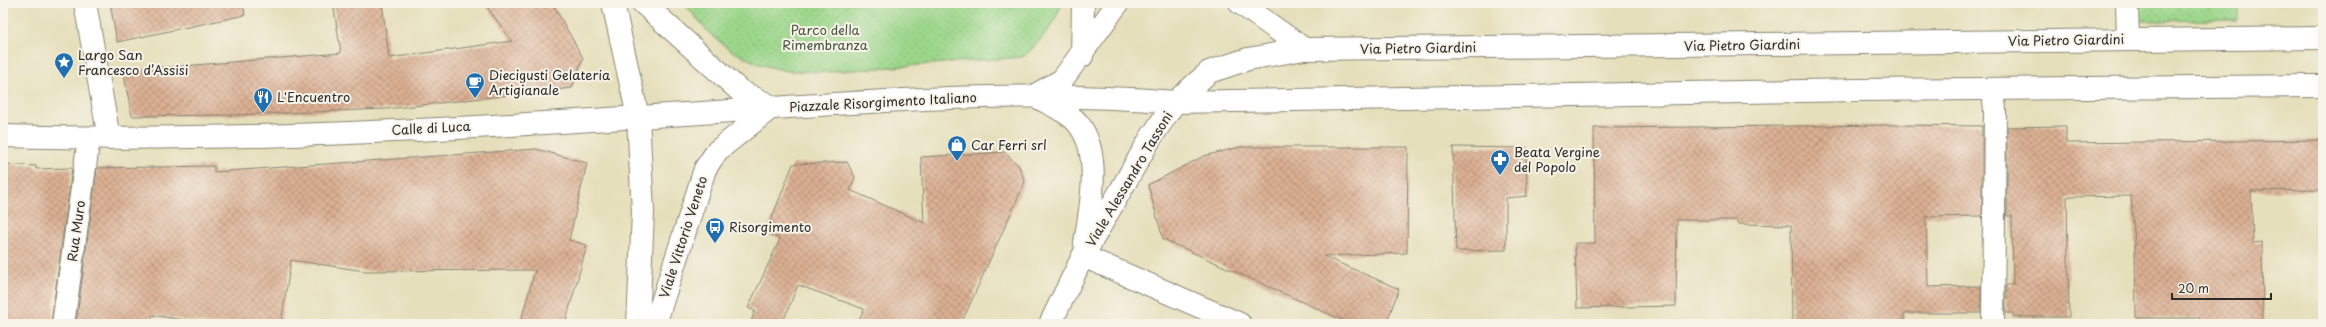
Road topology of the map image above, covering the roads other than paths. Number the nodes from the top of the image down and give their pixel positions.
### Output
1 (84, 3) edge
2 (613, 3) edge
3 (643, 3) edge
4 (1083, 3) edge
5 (1118, 3) edge
6 (1240, 3) edge
7 (2127, 3) edge
8 (2323, 38) edge
9 (2128, 39) junction
10 (1304, 50) junction
11 (1082, 56) junction
12 (2323, 86) edge
13 (1993, 90) junction
14 (1034, 96) junction
15 (1175, 102) junction
16 (772, 107) junction
17 (638, 117) junction
18 (3, 136) edge
19 (99, 138) junction
20 (1083, 256) junction
21 (63, 324) edge
22 (638, 324) edge
23 (655, 324) edge
24 (1050, 324) edge
25 (1240, 324) edge
26 (1993, 324) edge

1 - 19 street
2 - 17 street
3 - 16 street, Piazzale Risorgimento Italiano
4 - 11 street
5 - 11 street, Piazzale Risorgimento Italiano
6 - 10 street
7 - 9 street
8 - 9 street, Via Pietro Giardini
9 - 10 street, Via Pietro Giardini
10 - 15 street, Via Pietro Giardini
11 - 14 street, Piazzale Risorgimento Italiano
12 - 13 street
13 - 15 street
13 - 26 street
14 - 15 street
14 - 16 street, Piazzale Risorgimento Italiano
14 - 20 street, Viale Alessandro Tassoni
15 - 20 street, Viale Alessandro Tassoni
16 - 17 street, Calle di Luca
16 - 23 street, Viale Vittorio Veneto
17 - 19 street, Calle di Luca
17 - 22 street, Viale Vittorio Veneto
18 - 19 street
19 - 21 street, Rua Muro
20 - 24 street, Viale Alessandro Tassoni
20 - 25 street

